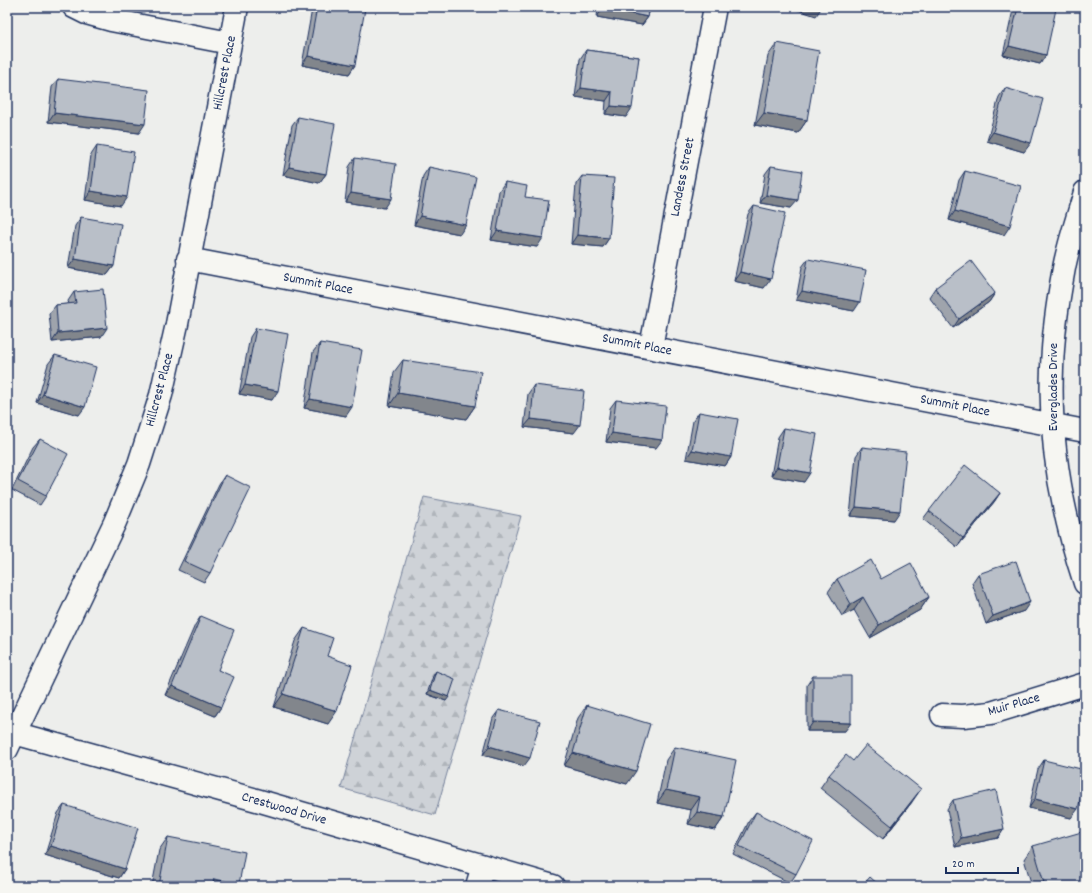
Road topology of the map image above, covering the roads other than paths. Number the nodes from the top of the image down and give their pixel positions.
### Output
1 (74, 7) edge
2 (237, 7) edge
3 (715, 7) edge
4 (230, 43) junction
5 (1085, 192) edge
6 (188, 259) junction
7 (651, 347) junction
8 (1053, 424) junction
9 (1085, 431) edge
10 (1085, 583) edge
11 (1085, 684) edge
12 (942, 715) dead end
13 (11, 741) edge
14 (480, 876) edge
15 (553, 886) edge

1 - 4 street
2 - 4 street, Hillcrest Place
3 - 7 street, Landess Street
4 - 6 street, Hillcrest Place
5 - 8 street, Everglades Drive
6 - 7 street, Summit Place
6 - 13 street, Hillcrest Place
7 - 8 street, Summit Place
8 - 9 street, Summit Place
8 - 10 street, Everglades Drive
11 - 12 street, Muir Place
13 - 14 street, Crestwood Drive
14 - 15 street, Crestwood Drive

